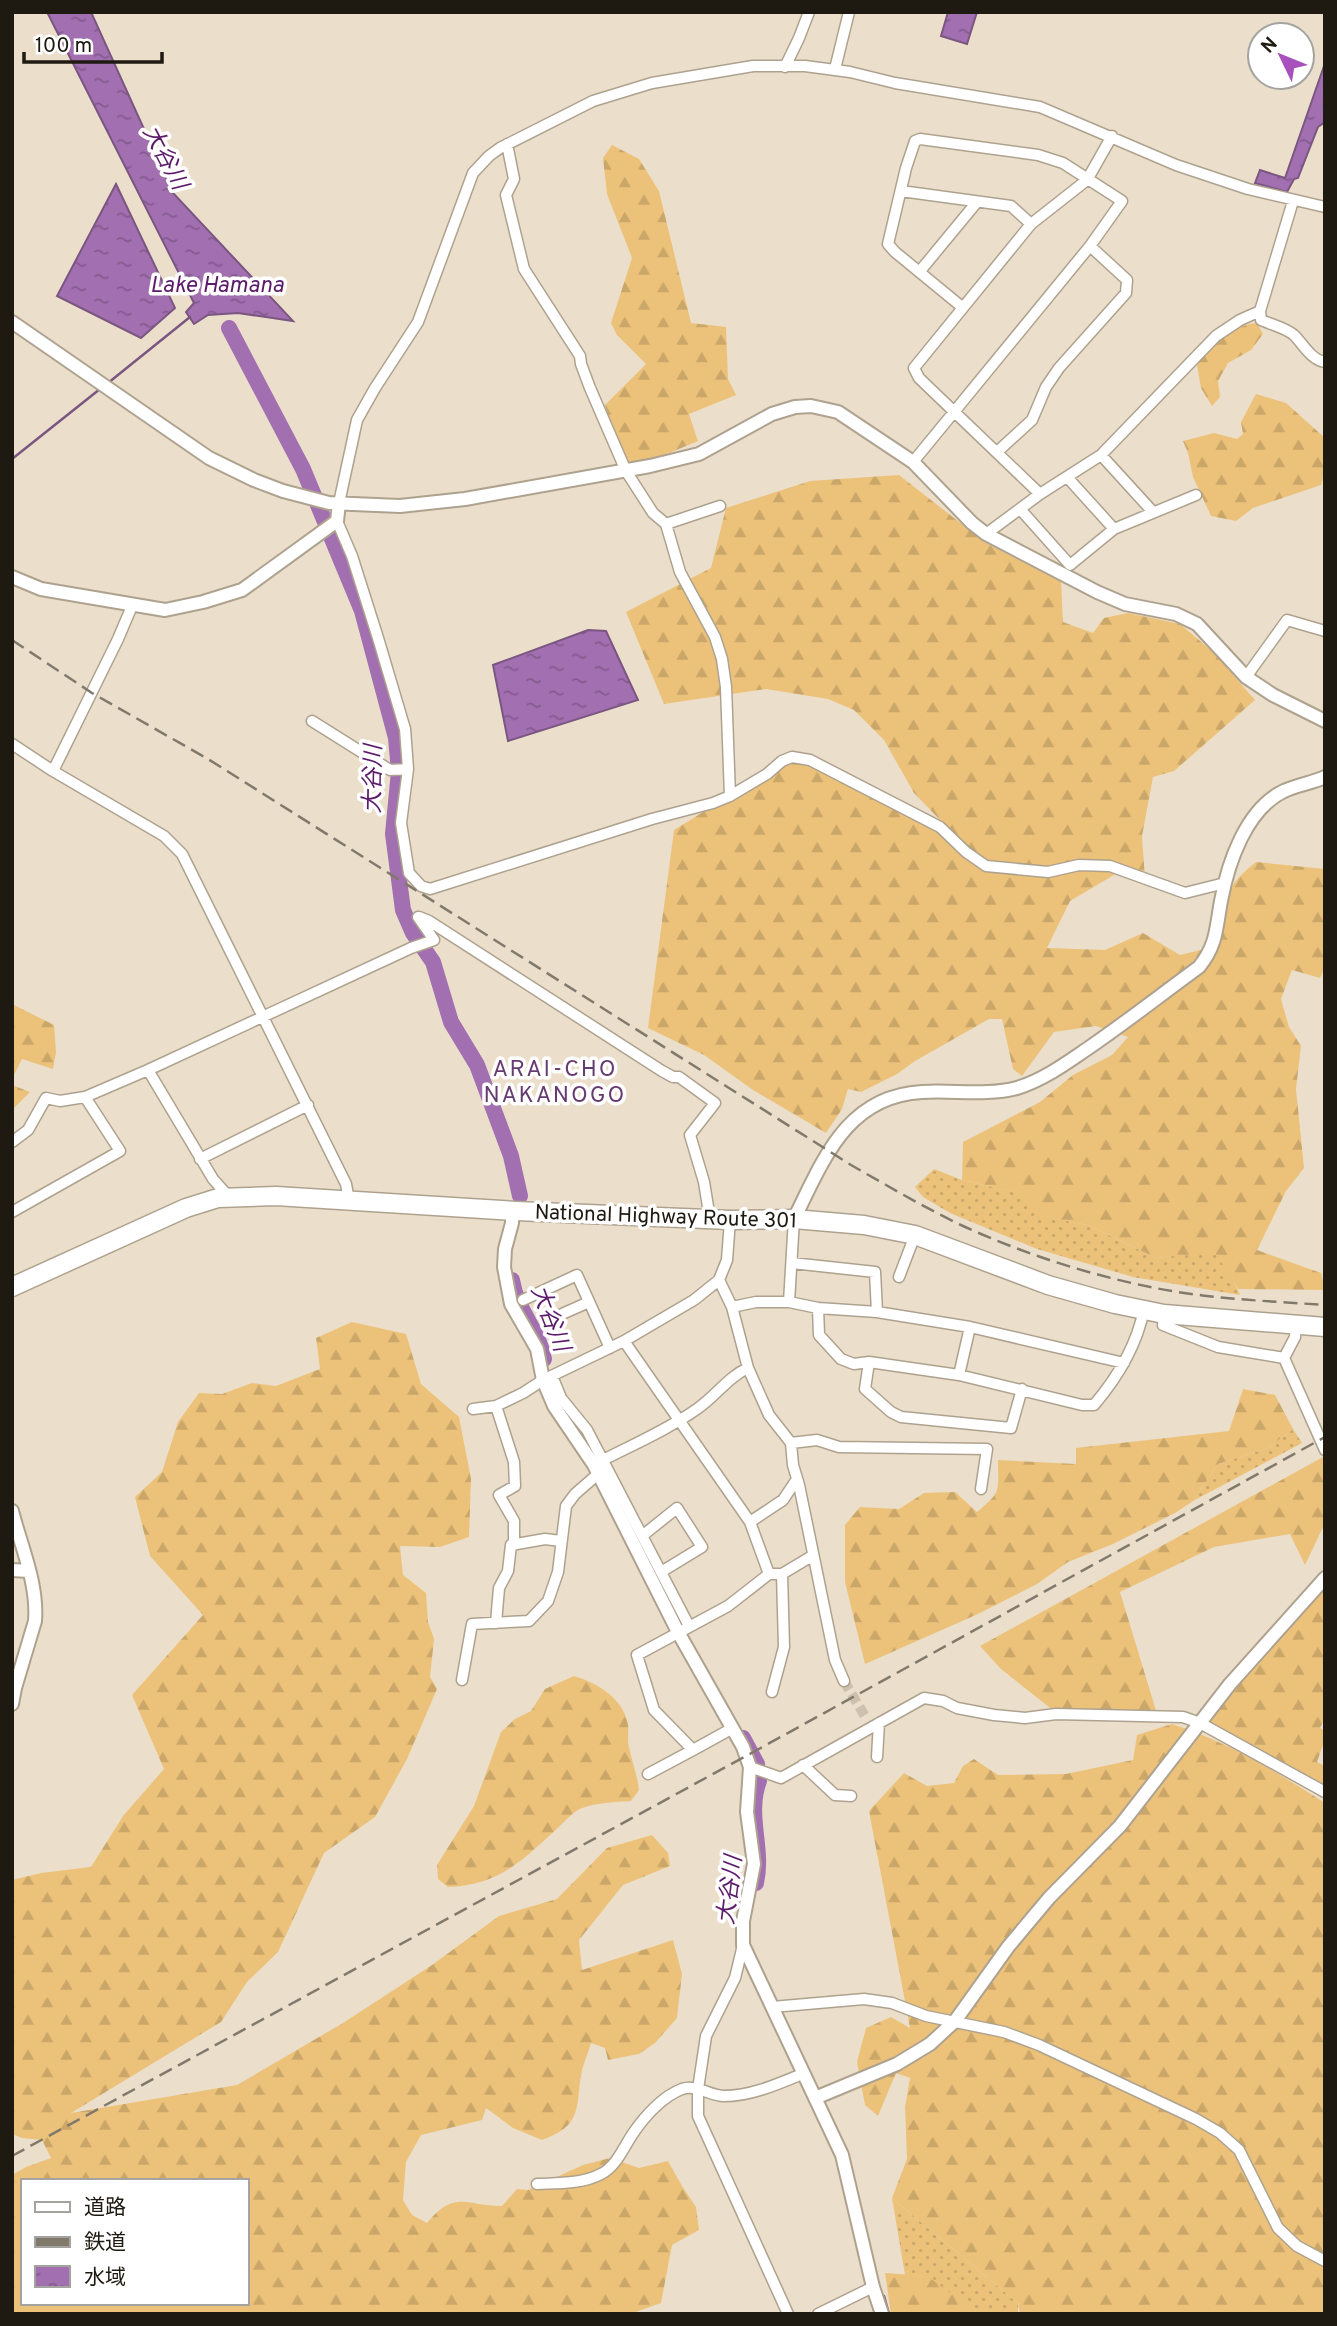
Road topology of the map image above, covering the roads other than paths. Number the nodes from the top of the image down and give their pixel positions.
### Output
1 (809, 12) edge
2 (849, 12) edge
3 (785, 67) junction
4 (835, 69) junction
5 (1112, 136) junction
6 (508, 144) junction
7 (1087, 180) junction
8 (901, 191) junction
9 (1293, 201) junction
10 (977, 202) junction
11 (1325, 207) edge
12 (1031, 224) junction
13 (1090, 246) junction
14 (919, 271) junction
15 (962, 307) junction
16 (1260, 311) junction
17 (12, 322) edge
18 (1325, 362) edge
19 (953, 412) junction
20 (997, 452) junction
21 (1101, 454) junction
22 (913, 462) junction
23 (626, 471) junction
24 (1067, 477) junction
25 (1040, 494) junction
26 (1196, 495) dead end
27 (339, 503) junction
28 (720, 506) dead end
29 (1020, 509) junction
30 (1153, 512) junction
31 (337, 521) junction
32 (666, 524) junction
33 (1114, 529) junction
34 (986, 534) junction
35 (12, 578) edge
36 (132, 606) junction
37 (1325, 631) edge
38 (1246, 677) junction
39 (1325, 720) edge
40 (312, 721) dead end
41 (12, 744) edge
42 (408, 769) junction
43 (53, 771) junction
44 (1325, 777) edge
45 (730, 796) junction
46 (1225, 883) junction
47 (263, 1015) junction
48 (148, 1070) junction
49 (85, 1097) junction
50 (308, 1105) junction
51 (12, 1142) edge
52 (200, 1159) junction
53 (229, 1197) junction
54 (349, 1201) junction
55 (519, 1210) junction
56 (12, 1212) edge
57 (710, 1219) junction
58 (730, 1220) junction
59 (794, 1220) junction
60 (915, 1235) junction
61 (792, 1263) junction
62 (900, 1277) dead end
63 (719, 1280) junction
64 (12, 1287) edge
65 (523, 1300) dead end
66 (589, 1302) junction
67 (789, 1302) junction
68 (732, 1307) junction
69 (817, 1308) junction
70 (1144, 1310) junction
71 (877, 1312) junction
72 (1164, 1314) junction
73 (553, 1318) dead end
74 (1296, 1325) junction
75 (970, 1327) junction
76 (1325, 1327) edge
77 (624, 1341) junction
78 (610, 1348) junction
79 (1284, 1358) junction
80 (869, 1362) junction
81 (1124, 1363) junction
82 (748, 1368) junction
83 (959, 1375) junction
84 (548, 1378) junction
85 (1022, 1389) junction
86 (496, 1406) junction
87 (474, 1409) dead end
88 (678, 1421) junction
89 (791, 1443) junction
90 (1325, 1450) edge
91 (598, 1466) junction
92 (797, 1479) junction
93 (981, 1489) dead end
94 (12, 1511) edge
95 (750, 1522) junction
96 (642, 1536) junction
97 (561, 1541) junction
98 (514, 1545) junction
99 (812, 1556) junction
100 (12, 1570) edge
101 (29, 1571) junction
102 (661, 1572) junction
103 (769, 1574) junction
104 (782, 1574) junction
105 (1325, 1578) edge
106 (496, 1623) junction
107 (684, 1629) junction
108 (462, 1680) dead end
109 (844, 1681) tunnel mouth
110 (772, 1692) dead end
111 (12, 1704) edge
112 (872, 1723) junction
113 (1200, 1723) junction
114 (731, 1728) junction
115 (693, 1750) junction
116 (877, 1757) dead end
117 (803, 1765) junction
118 (750, 1767) junction
119 (648, 1774) dead end
120 (1325, 1792) edge
121 (851, 1796) dead end
122 (743, 1945) junction
123 (772, 2007) junction
124 (955, 2021) junction
125 (802, 2074) junction
126 (698, 2089) junction
127 (815, 2098) junction
128 (537, 2184) dead end
129 (1325, 2261) edge
130 (873, 2287) junction
131 (788, 2314) edge
132 (818, 2314) edge
133 (882, 2314) edge

1 - 3 street
2 - 4 street
3 - 4 street
3 - 6 street
4 - 5 street
5 - 7 street
5 - 9 street
6 - 23 street
6 - 27 street
7 - 8 street
7 - 12 street
7 - 13 street
8 - 10 street
8 - 14 street
9 - 11 street
9 - 16 street
10 - 12 street
10 - 14 street
12 - 15 street
13 - 19 street
13 - 20 street
14 - 15 street
15 - 19 street
16 - 18 street
16 - 21 street
17 - 27 street
19 - 20 street
19 - 22 street
20 - 25 street
21 - 24 street
21 - 30 street
22 - 23 street
22 - 34 street
23 - 27 street
23 - 32 street
24 - 25 street
24 - 33 street
25 - 29 street
26 - 30 street
27 - 31 street
28 - 32 street
29 - 33 street
29 - 34 street
30 - 33 street
31 - 36 street
31 - 42 street
32 - 45 street
34 - 38 street
35 - 36 street
36 - 43 street
37 - 38 street
38 - 39 street
40 - 42 street
41 - 43 street
42 - 45 street
43 - 47 street
44 - 46 street
45 - 46 street
46 - 59 street
47 - 48 street
47 - 50 street
47 - 57 street
48 - 49 street
48 - 52 street
49 - 51 street
49 - 56 street
50 - 52 street
50 - 54 street
52 - 53 street
53 - 54 highway, National Highway Route 301
53 - 64 highway, National Highway Route 301
54 - 55 highway, National Highway Route 301
55 - 57 highway, National Highway Route 301
55 - 84 street
57 - 58 highway, National Highway Route 301
58 - 59 highway, National Highway Route 301
58 - 63 street
59 - 60 highway, National Highway Route 301
59 - 61 street
60 - 62 street
60 - 70 highway, National Highway Route 301
61 - 67 street
61 - 71 street
63 - 68 street
63 - 77 street
65 - 66 street
66 - 73 street
66 - 78 street
67 - 68 street
67 - 69 street
68 - 82 street
69 - 71 street
69 - 80 street
70 - 72 highway, National Highway Route 301
70 - 81 street
71 - 75 street
72 - 74 highway, National Highway Route 301
72 - 79 street
74 - 76 highway, National Highway Route 301
74 - 79 street
75 - 81 street
75 - 83 street
77 - 78 street
77 - 88 street
78 - 84 street
79 - 90 street
80 - 83 street
80 - 85 street
81 - 85 street
82 - 88 street
82 - 89 street
83 - 85 street
84 - 86 street
84 - 91 street
86 - 87 street
86 - 98 street
88 - 91 street
88 - 95 street
89 - 92 street
89 - 93 street
91 - 96 street
91 - 97 street
91 - 107 street
92 - 95 street
92 - 99 street
94 - 101 street
95 - 103 street
96 - 102 street
96 - 102 street
97 - 98 street
97 - 106 street
98 - 106 street
99 - 104 street
99 - 109 street
100 - 101 street
101 - 111 street
102 - 107 street
103 - 104 street
103 - 107 street
104 - 110 street
105 - 113 street
106 - 108 street
107 - 114 street
107 - 115 street
112 - 113 street
112 - 116 street
112 - 117 street
113 - 120 street
113 - 124 street
114 - 115 street
114 - 118 street
115 - 119 street
117 - 118 street
117 - 121 street
118 - 122 street
122 - 123 street
122 - 126 street
123 - 124 street
123 - 125 street
124 - 127 street
124 - 129 street
125 - 126 street
125 - 127 street
126 - 128 street
126 - 131 street
127 - 130 street
130 - 132 street
130 - 133 street

